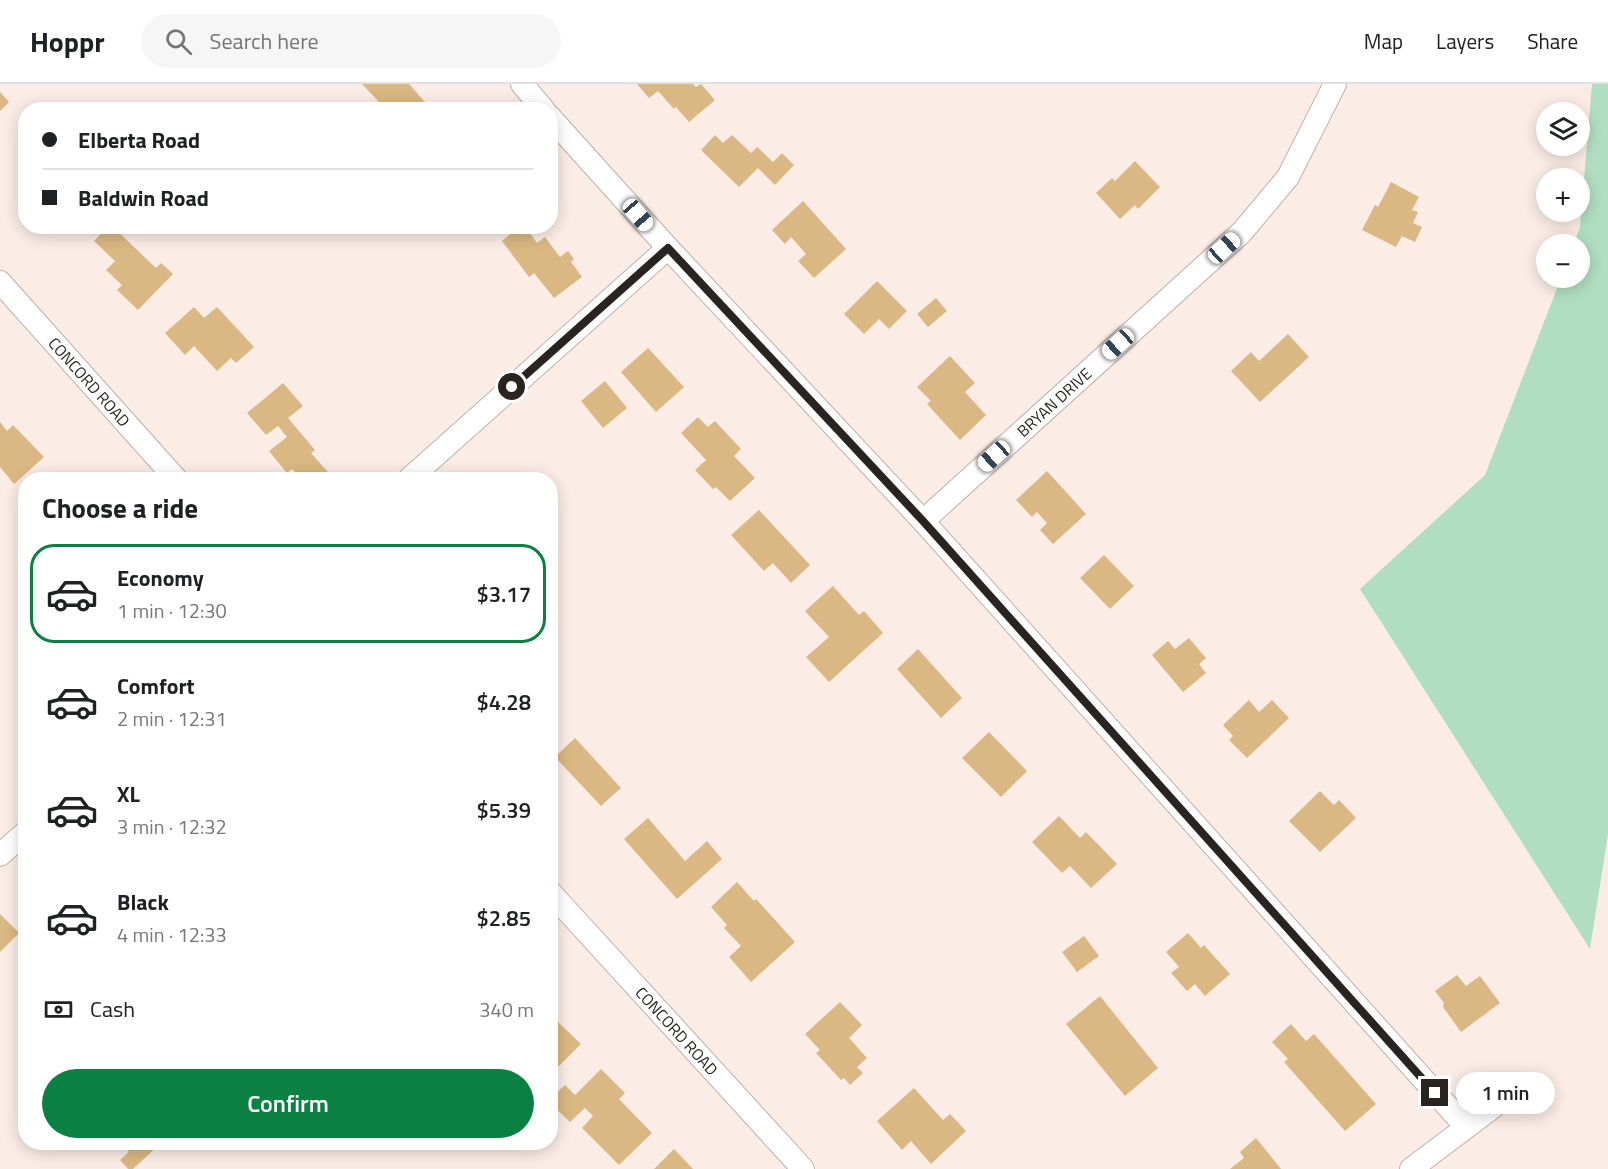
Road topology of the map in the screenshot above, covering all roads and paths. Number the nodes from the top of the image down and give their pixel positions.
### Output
1 (522, 84) edge
2 (1335, 84) edge
3 (537, 102) edge
4 (558, 126) edge
5 (668, 248) junction
6 (0, 282) edge
7 (170, 472) edge
8 (417, 472) edge
9 (923, 521) junction
10 (18, 839) edge
11 (0, 855) edge
12 (558, 901) edge
13 (1492, 1108) dead end
14 (1466, 1127) junction
15 (803, 1169) edge
16 (1411, 1169) edge

1 - 3 street
2 - 9 street, BRYAN DRIVE
4 - 5 street
5 - 8 street
5 - 9 street
6 - 7 street, CONCORD ROAD
9 - 14 street
10 - 11 street
12 - 15 street, CONCORD ROAD
13 - 14 street
14 - 16 street

